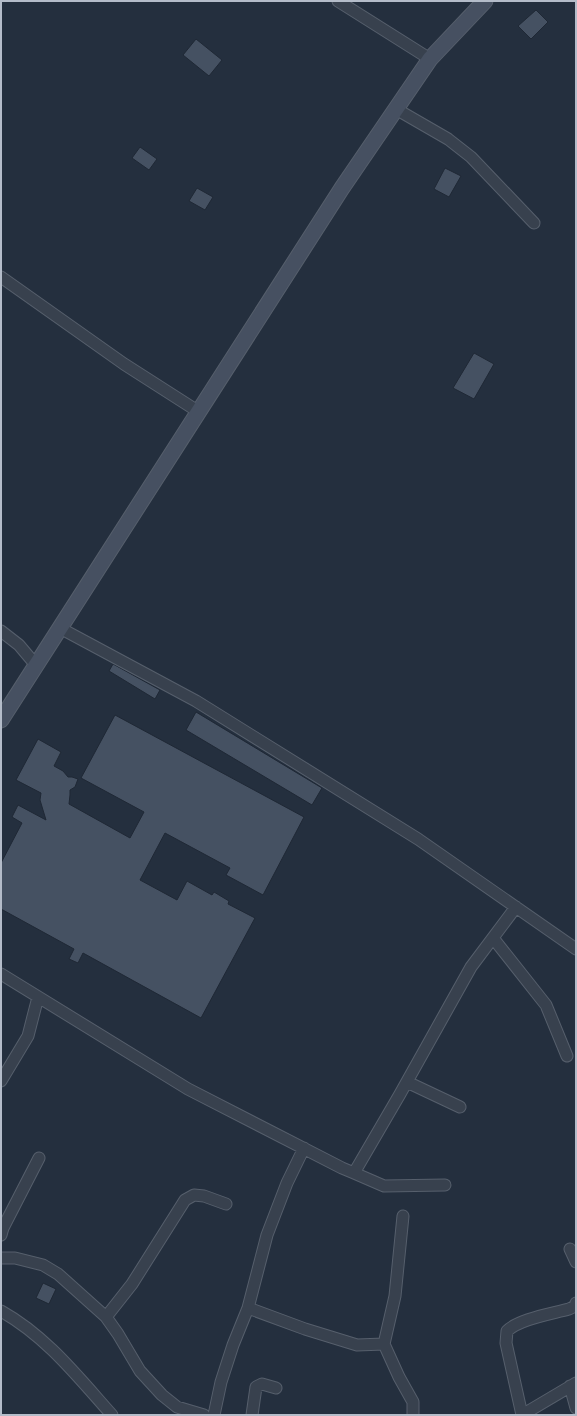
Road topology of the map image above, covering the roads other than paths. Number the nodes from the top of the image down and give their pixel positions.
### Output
1 (338, 1) edge
2 (484, 1) edge
3 (430, 59) junction
4 (396, 109) junction
5 (534, 223) dead end
6 (1, 277) edge
7 (199, 412) junction
8 (60, 628) junction
9 (1, 631) edge
10 (36, 664) junction
11 (1, 720) edge
12 (516, 907) junction
13 (492, 938) junction
14 (576, 949) edge
15 (1, 974) edge
16 (38, 997) junction
17 (567, 1056) dead end
18 (1, 1081) edge
19 (407, 1082) junction
20 (460, 1108) dead end
21 (304, 1148) junction
22 (39, 1158) dead end
23 (354, 1173) junction
24 (445, 1185) dead end
25 (226, 1204) dead end
26 (403, 1216) dead end
27 (1, 1235) edge
28 (570, 1249) dead end
29 (1, 1258) edge
30 (576, 1262) edge
31 (576, 1303) edge
32 (248, 1308) junction
33 (1, 1311) edge
34 (106, 1317) junction
35 (384, 1344) junction
36 (573, 1385) edge
37 (276, 1388) dead end
38 (576, 1408) edge
39 (112, 1415) edge
40 (204, 1415) edge
41 (214, 1415) edge
42 (252, 1415) edge
43 (413, 1415) edge
44 (522, 1415) edge

1 - 3 street
2 - 3 main road
3 - 4 main road
4 - 5 street
4 - 7 main road
6 - 7 street
7 - 8 main road
8 - 10 main road
8 - 12 street
9 - 10 street
10 - 11 main road
12 - 13 street
12 - 14 street
13 - 17 street
13 - 19 street
15 - 16 street
16 - 18 street
16 - 21 street
19 - 20 street
19 - 23 street
21 - 23 street
21 - 32 street
22 - 27 street
23 - 24 street
25 - 34 street
26 - 35 street
28 - 30 street
29 - 34 street
31 - 44 street
32 - 35 street
32 - 41 street
33 - 39 street
34 - 40 street
35 - 43 street
36 - 38 street
36 - 44 street
37 - 42 street

